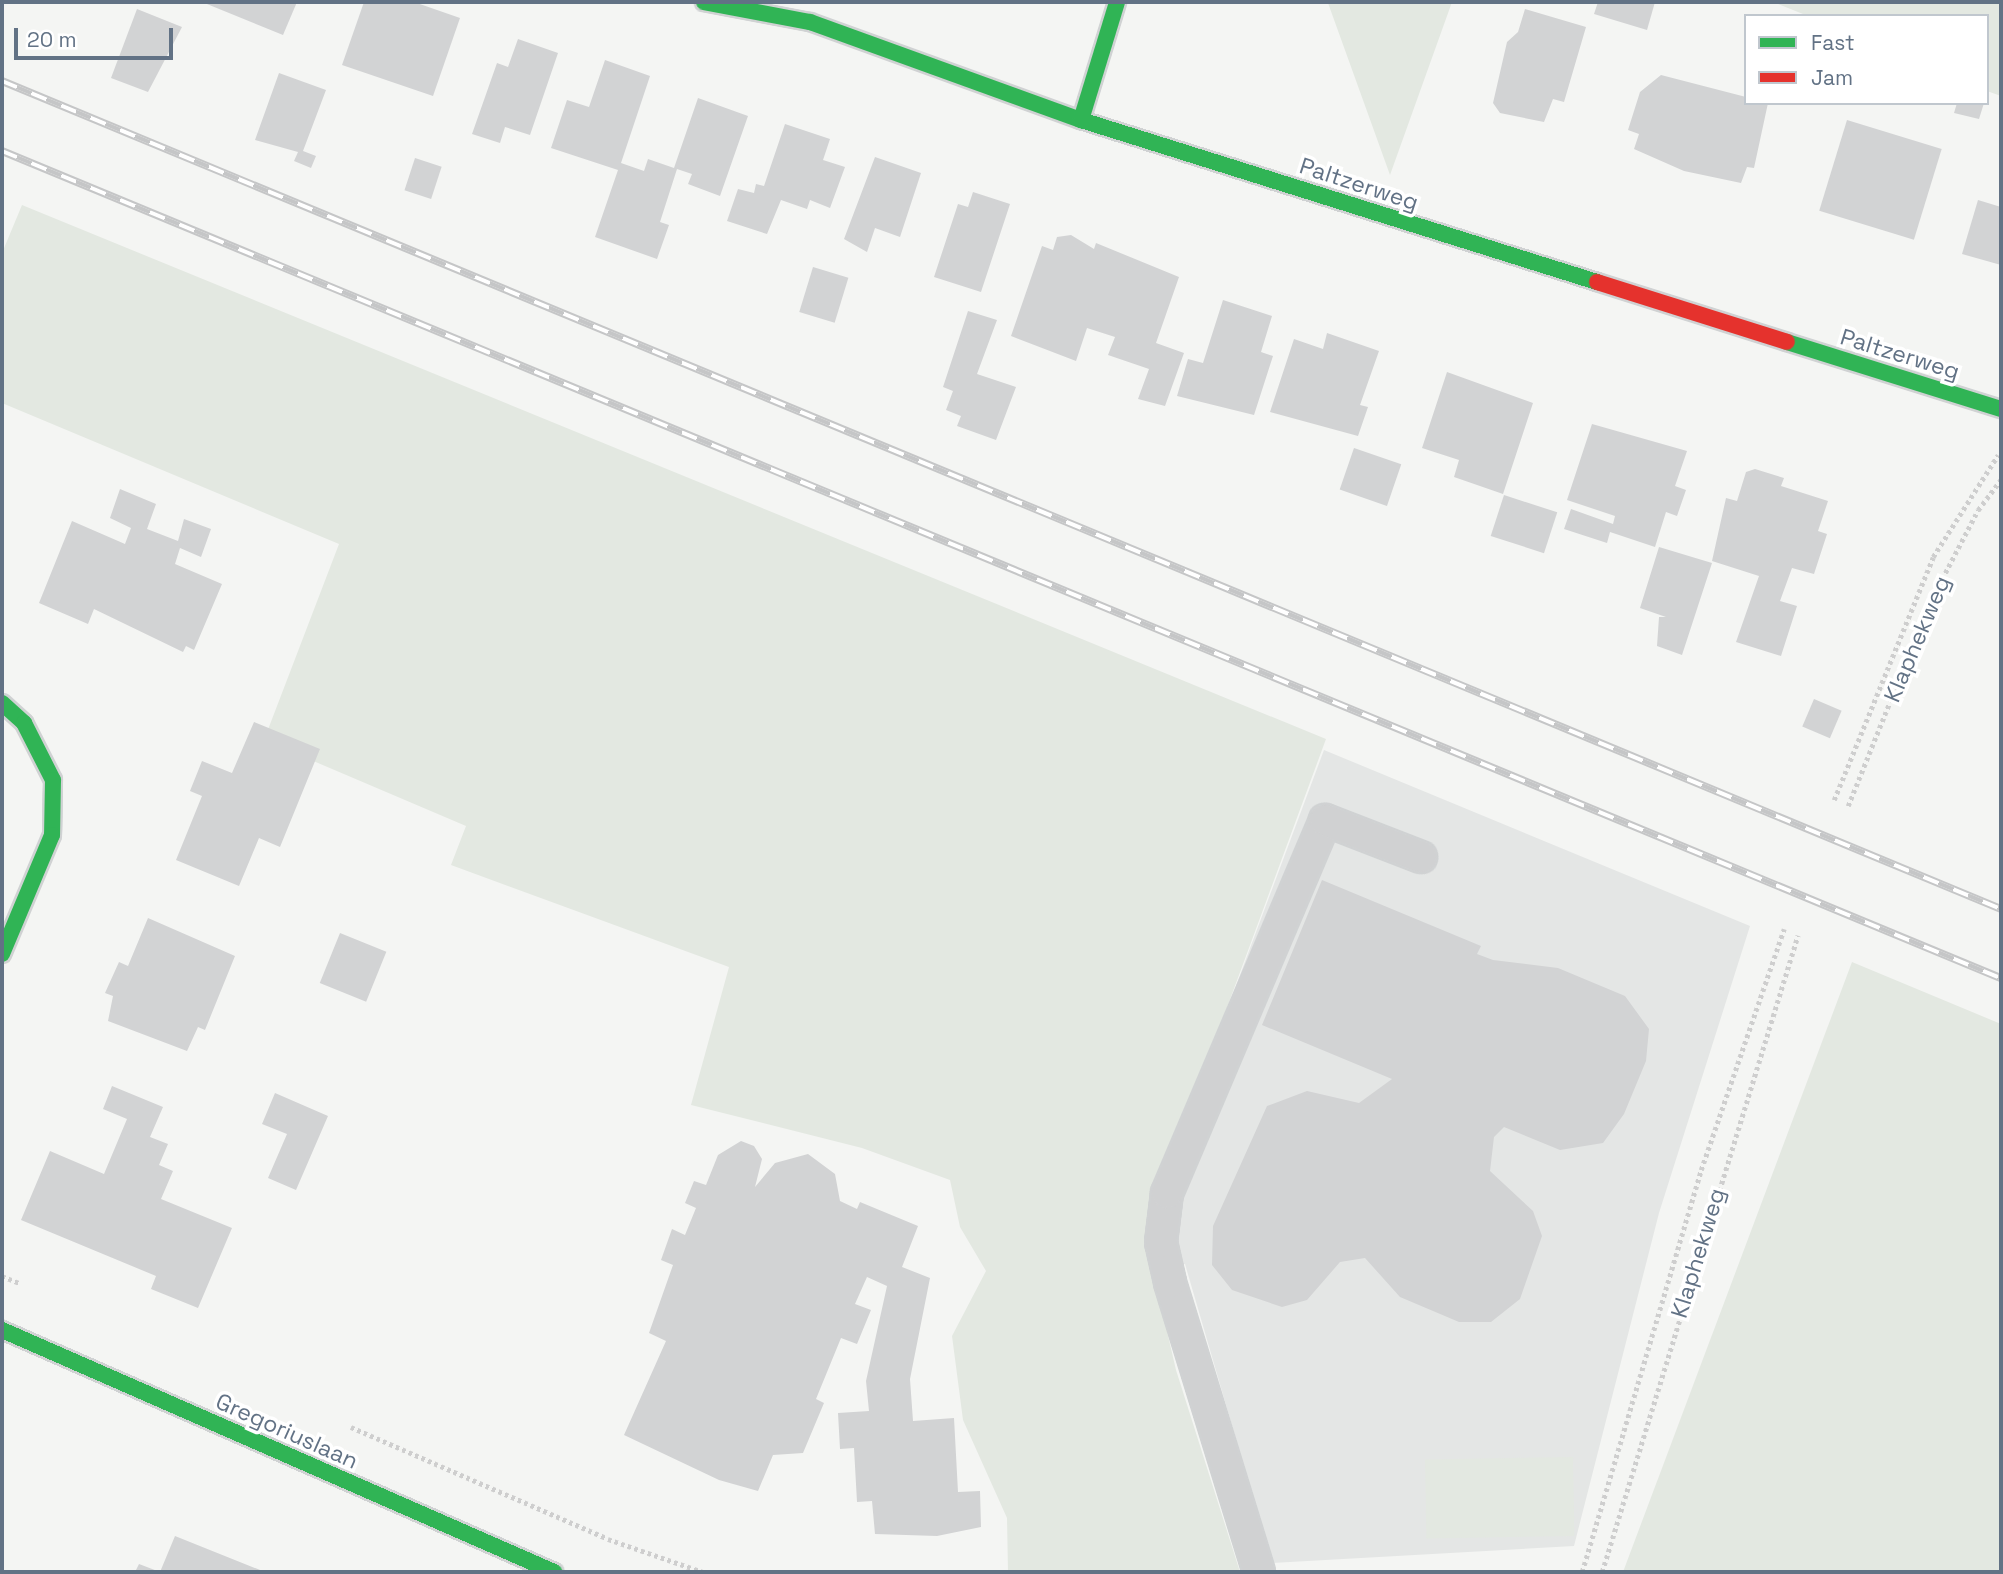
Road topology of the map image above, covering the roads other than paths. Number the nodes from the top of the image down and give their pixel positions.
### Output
1 (704, 2) edge
2 (1116, 2) edge
3 (1081, 120) junction
4 (2001, 409) edge
5 (2, 703) edge
6 (1421, 857) dead end
7 (2, 954) edge
8 (2, 1330) edge
9 (554, 1572) edge
10 (1259, 1572) edge

1 - 3 street, Paltzerweg
2 - 3 street
3 - 4 street, Paltzerweg
5 - 7 street
6 - 10 lane
8 - 9 street, Gregoriuslaan

